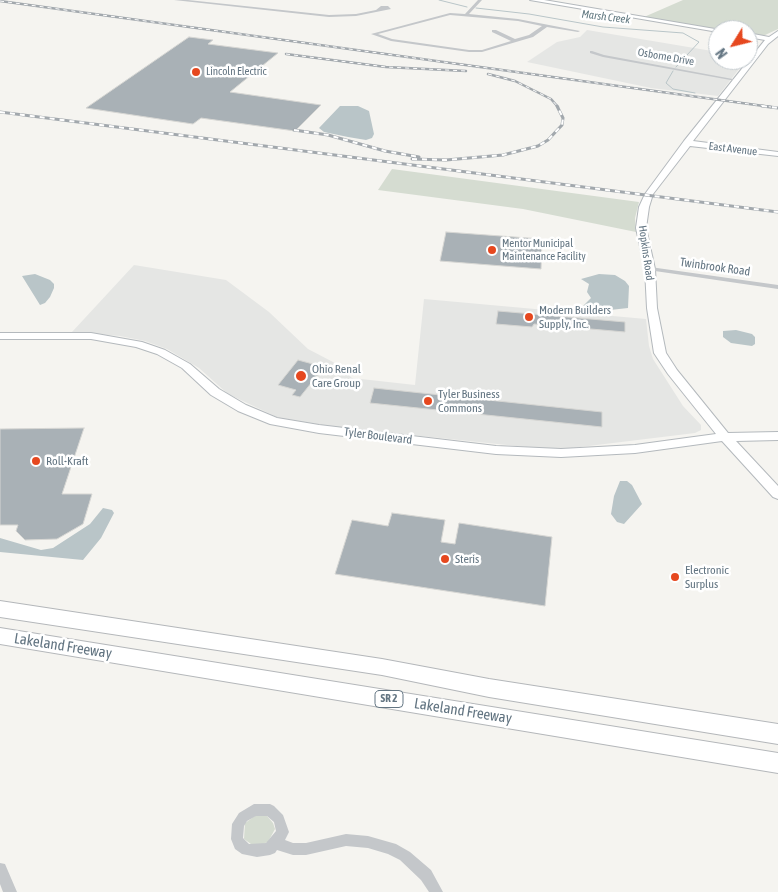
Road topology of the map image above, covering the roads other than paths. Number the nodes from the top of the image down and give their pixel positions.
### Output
1 (176, 0) edge
2 (238, 0) edge
3 (473, 0) edge
4 (480, 0) edge
5 (533, 0) edge
6 (232, 5) junction
7 (471, 8) junction
8 (380, 10) dead end
9 (466, 15) junction
10 (546, 25) junction
11 (708, 28) edge
12 (494, 30) dead end
13 (578, 31) dead end
14 (778, 33) edge
15 (758, 37) edge
16 (770, 39) junction
17 (515, 41) junction
18 (778, 41) edge
19 (592, 52) dead end
20 (736, 80) junction
21 (687, 143) junction
22 (778, 154) edge
23 (650, 269) junction
24 (778, 287) edge
25 (0, 336) edge
26 (778, 436) edge
27 (725, 437) junction
28 (778, 494) edge
29 (0, 609) edge
30 (0, 636) edge
31 (778, 734) edge
32 (778, 763) edge
33 (275, 843) dead end
34 (0, 869) edge
35 (10, 892) edge
36 (436, 892) edge

1 - 6 street
2 - 6 street
3 - 7 street
4 - 7 street
5 - 11 street
6 - 8 street
7 - 9 street
9 - 10 street
9 - 17 street
10 - 13 street
10 - 17 street
12 - 17 street
14 - 16 street, Hopkins Road
15 - 16 street
16 - 18 street
16 - 20 street, Hopkins Road
19 - 20 street, Osborne Drive
20 - 21 street, Hopkins Road
21 - 22 street, East Avenue
21 - 23 street, Hopkins Road
23 - 24 street, Twinbrook Road
23 - 27 street, Hopkins Road
25 - 27 street, Tyler Boulevard
26 - 27 street, Tyler Boulevard
27 - 28 street, Hopkins Road
29 - 31 highway, Lakeland Freeway
30 - 32 highway, Lakeland Freeway / SR 2
33 - 36 street
34 - 35 street

